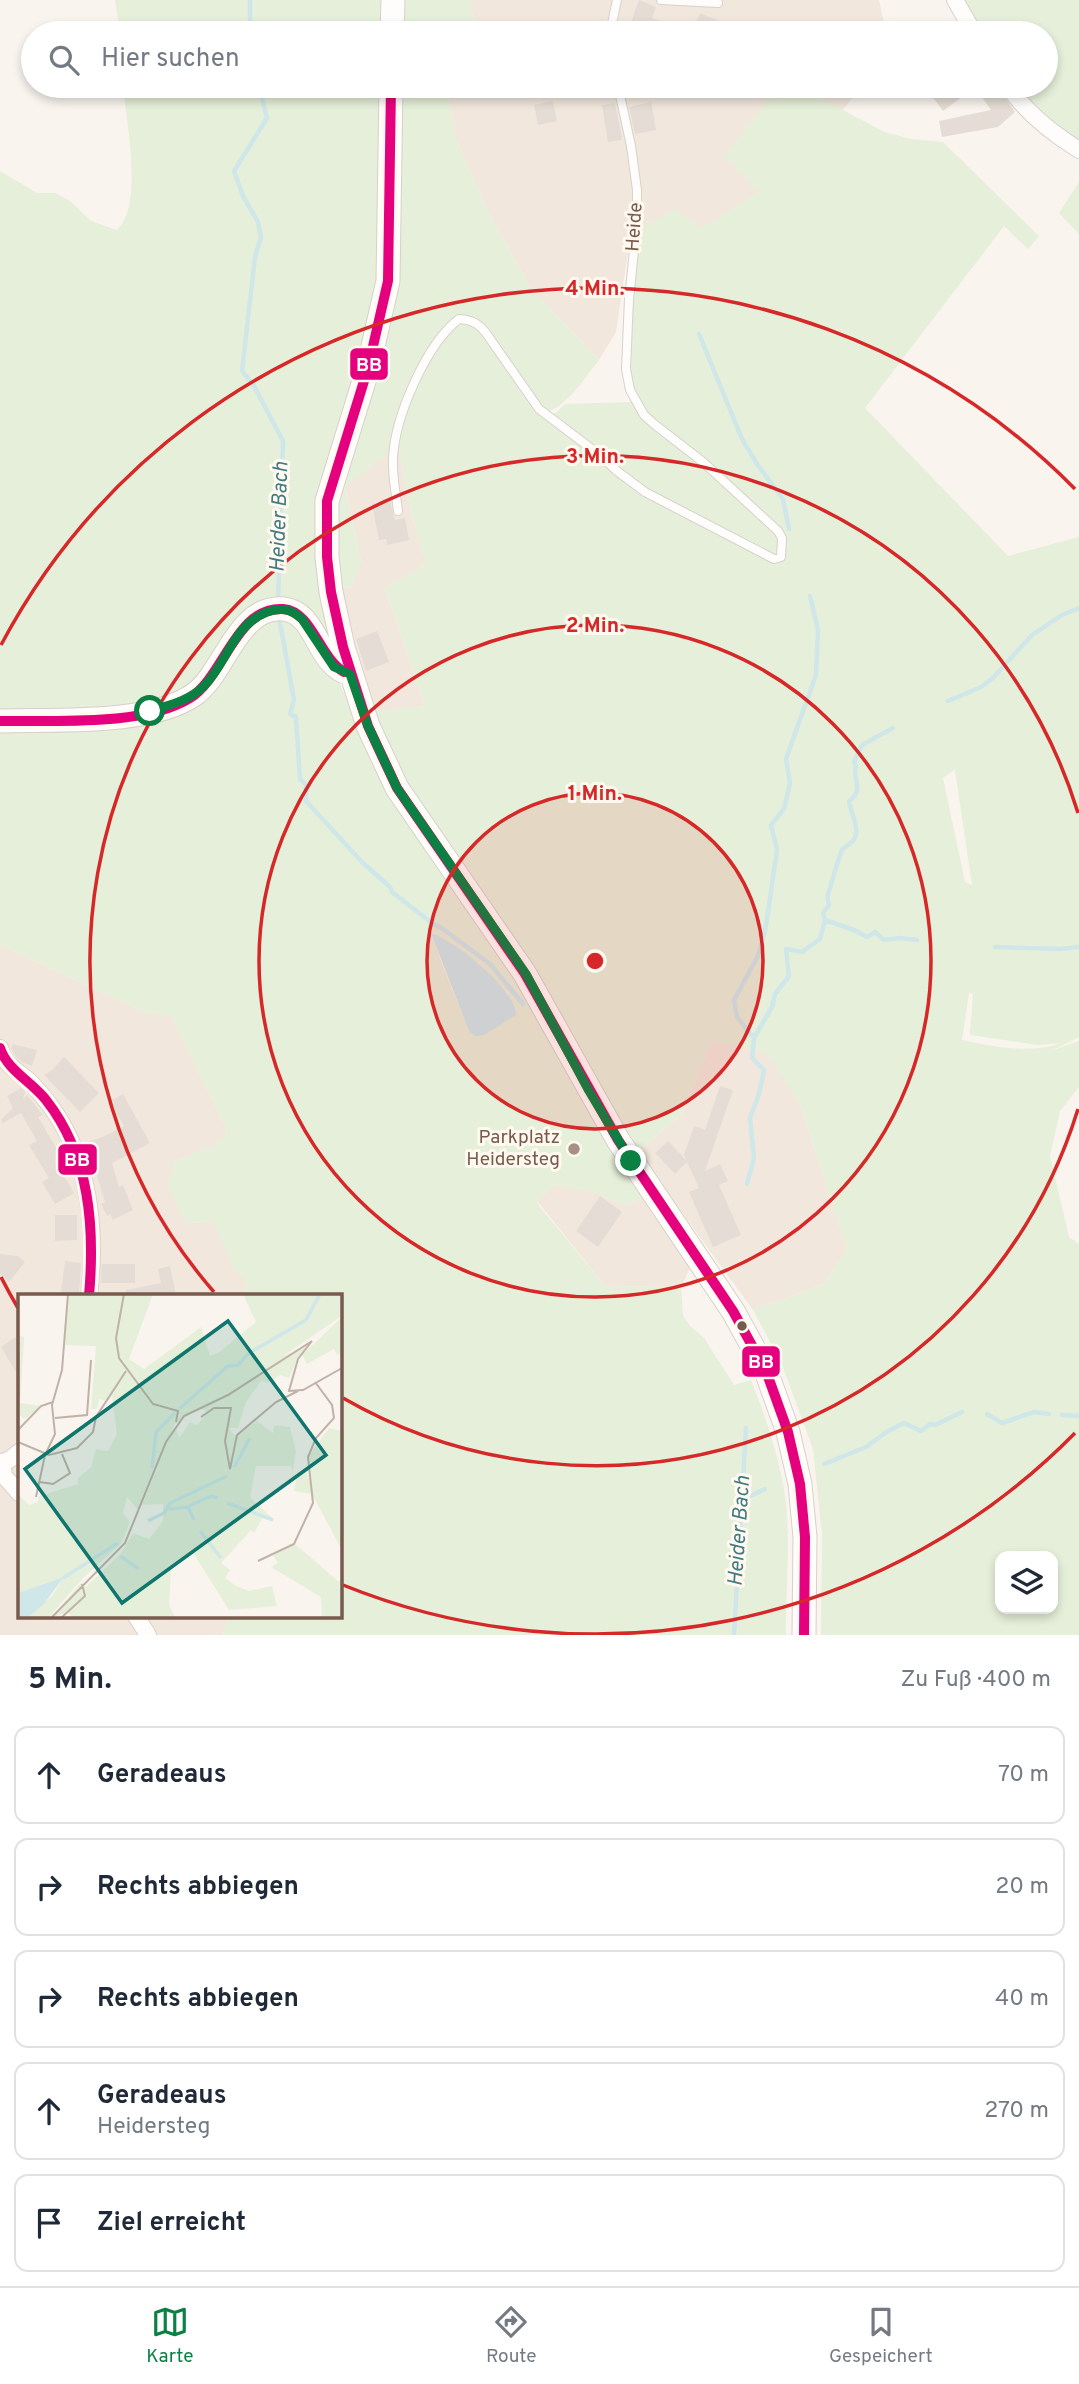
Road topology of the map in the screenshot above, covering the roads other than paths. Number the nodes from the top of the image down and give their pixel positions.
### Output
1 (393, 0) edge
2 (617, 0) edge
3 (661, 0) edge
4 (955, 0) edge
5 (718, 3) dead end
6 (392, 21) edge
7 (613, 21) edge
8 (967, 21) edge
9 (391, 98) edge
10 (621, 98) edge
11 (1016, 98) edge
12 (1079, 149) edge
13 (398, 512) dead end
14 (350, 674) junction
15 (0, 721) edge
16 (0, 1048) edge
17 (89, 1294) edge
18 (18, 1453) edge
19 (1, 1464) edge
20 (18, 1492) edge
21 (137, 1618) edge
22 (148, 1635) edge
23 (804, 1635) edge

1 - 6 main road
2 - 7 lane
3 - 5 lane
4 - 8 street
9 - 14 main road
10 - 13 lane, Heide
11 - 12 street
14 - 15 main road
14 - 23 main road
16 - 17 street
18 - 19 street
19 - 20 street
21 - 22 street

